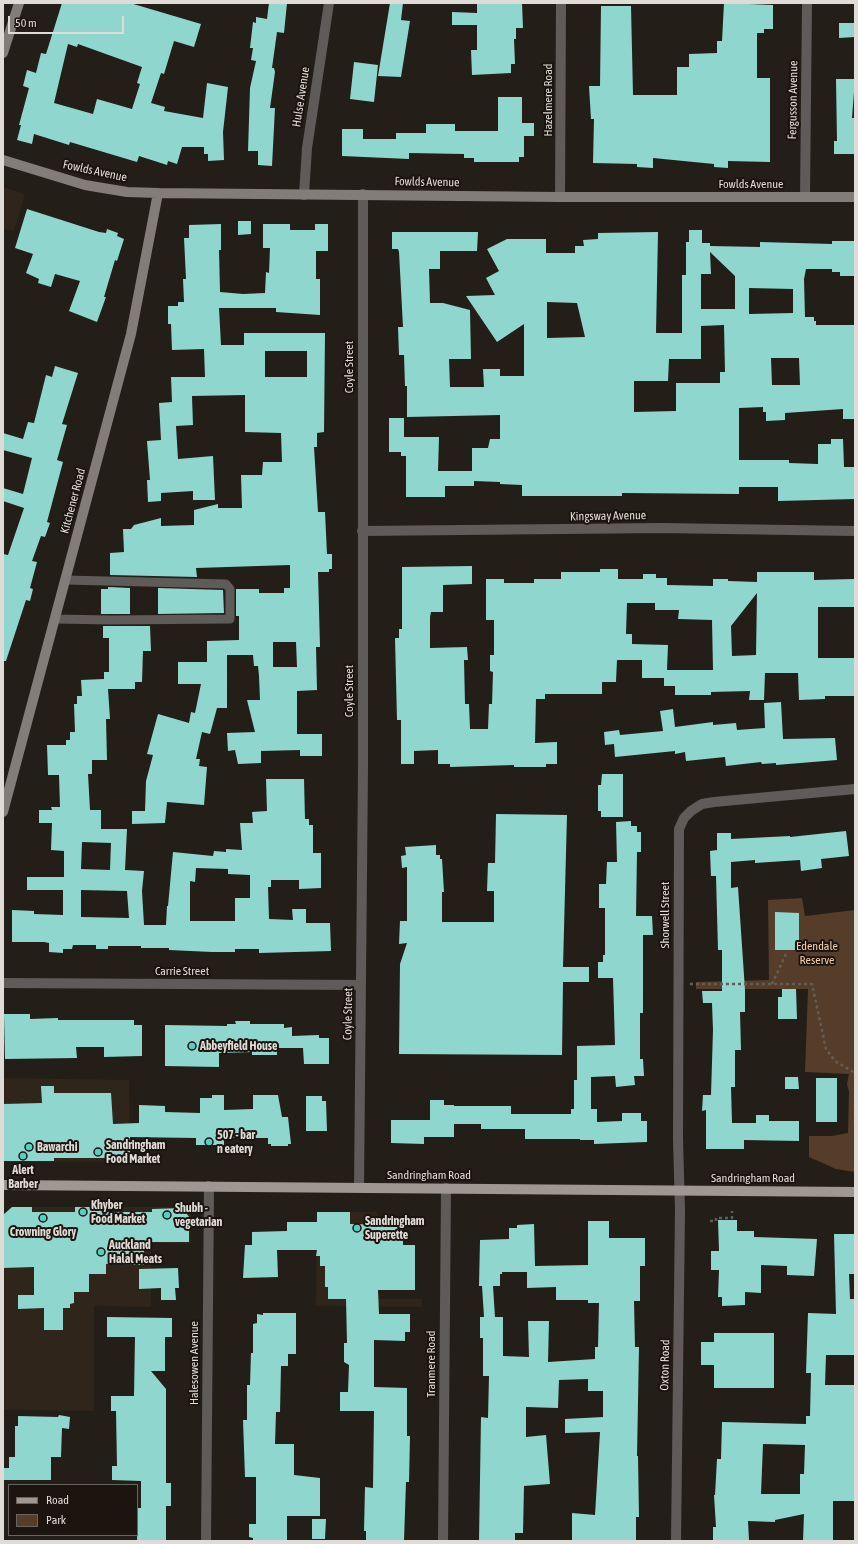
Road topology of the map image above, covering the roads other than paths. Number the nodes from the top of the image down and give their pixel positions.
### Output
1 (19, 3) edge
2 (328, 3) edge
3 (561, 3) edge
4 (807, 3) edge
5 (3, 53) edge
6 (3, 160) edge
7 (158, 193) junction
8 (363, 194) junction
9 (304, 195) junction
10 (805, 196) junction
11 (560, 197) junction
12 (855, 197) edge
13 (362, 531) junction
14 (855, 531) edge
15 (65, 580) junction
16 (55, 619) junction
17 (855, 789) edge
18 (3, 812) edge
19 (3, 983) edge
20 (361, 985) junction
21 (3, 1185) edge
22 (209, 1186) junction
23 (359, 1187) junction
24 (446, 1188) junction
25 (679, 1190) junction
26 (855, 1192) edge
27 (206, 1541) edge
28 (443, 1541) edge
29 (676, 1541) edge

1 - 5 street
2 - 9 street, Hulse Avenue
3 - 11 street, Hazelmere Road
4 - 10 street, Fergusson Avenue
6 - 7 street, Fowlds Avenue
7 - 9 street, Fowlds Avenue
7 - 15 street, Kitchener Road
8 - 9 street, Fowlds Avenue
8 - 11 street, Fowlds Avenue
8 - 13 street, Coyle Street
10 - 11 street, Fowlds Avenue
10 - 12 street, Fowlds Avenue
13 - 14 street, Kingsway Avenue
13 - 20 street, Coyle Street
15 - 16 street, Kitchener Road
15 - 16 lane
16 - 18 street, Kitchener Road
17 - 25 street, Shorwell Street
19 - 20 street, Carrie Street
20 - 23 street, Coyle Street
21 - 22 main road, Sandringham Road
22 - 23 main road, Sandringham Road
22 - 27 street, Halesowen Avenue
23 - 24 main road, Sandringham Road
24 - 25 main road, Sandringham Road
24 - 28 street, Tranmere Road
25 - 26 main road, Sandringham Road
25 - 29 street, Oxton Road

